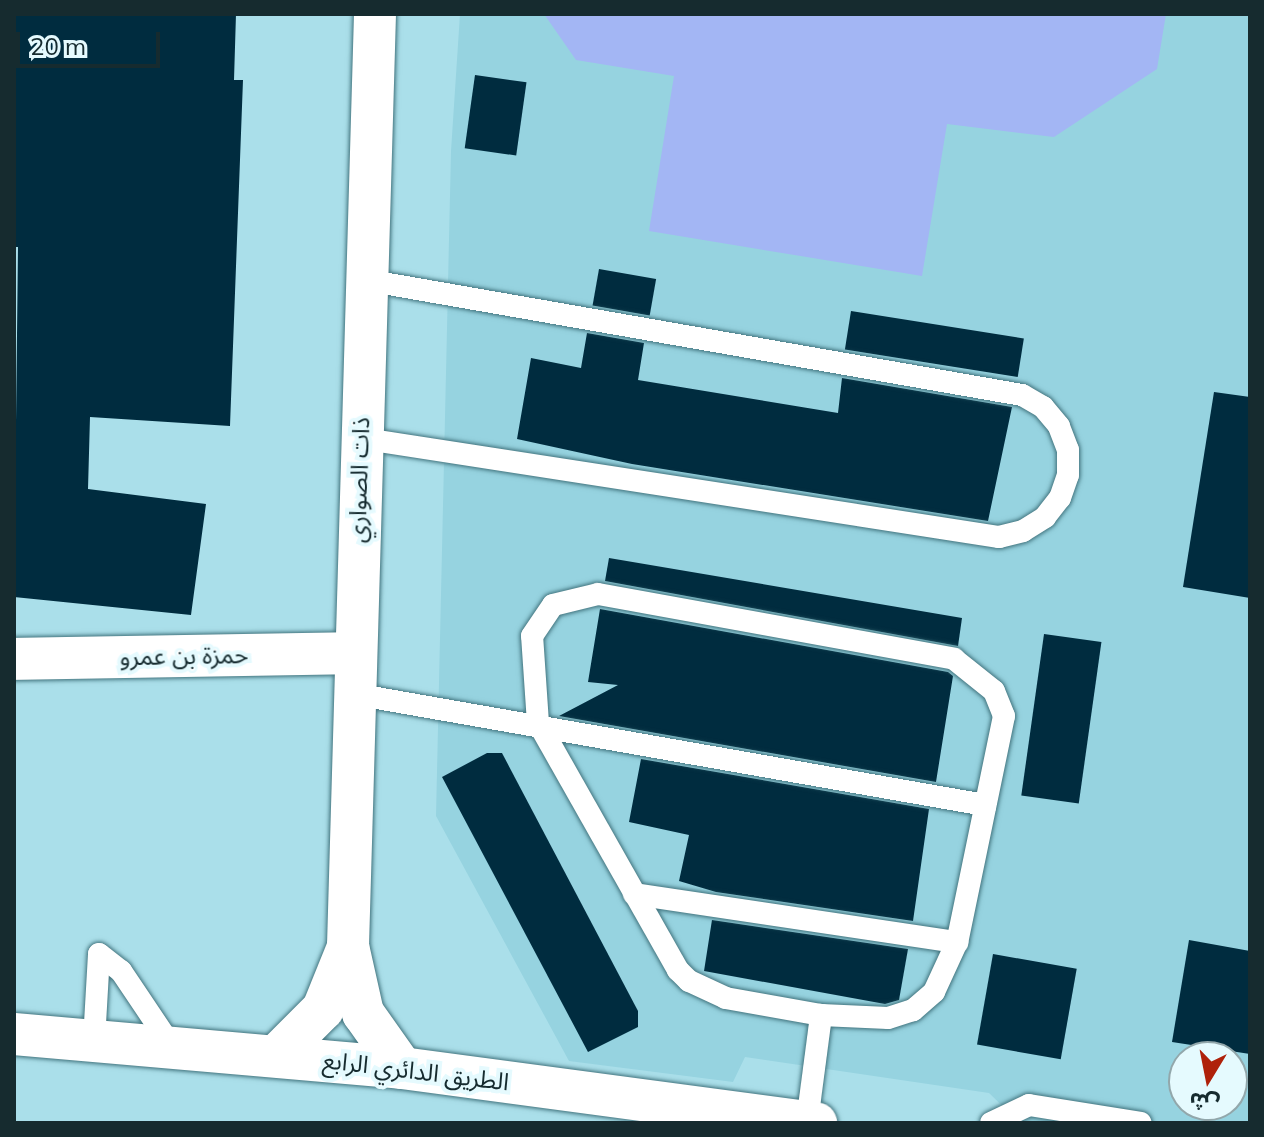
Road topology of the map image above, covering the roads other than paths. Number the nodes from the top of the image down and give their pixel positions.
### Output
1 (375, 14) edge
2 (366, 280) junction
3 (359, 438) junction
4 (355, 653) junction
5 (14, 659) edge
6 (354, 694) junction
7 (538, 723) junction
8 (985, 805) junction
9 (634, 894) junction
10 (957, 942) junction
11 (348, 946) junction
12 (821, 1015) junction
13 (14, 1034) edge
14 (94, 1041) junction
15 (172, 1047) junction
16 (276, 1056) junction
17 (402, 1068) junction
18 (811, 1122) edge
19 (991, 1123) edge
20 (1141, 1123) edge

1 - 2 street, ذات الصواري
2 - 3 street, ذات الصواري
2 - 3 lane
3 - 4 street, ذات الصواري
4 - 5 street, حمزة بن عمرو
4 - 6 street, ذات الصواري
6 - 7 lane
6 - 11 street, ذات الصواري
7 - 8 lane
7 - 8 lane
7 - 9 lane
8 - 10 lane
9 - 10 lane
9 - 12 lane
10 - 12 lane
11 - 16 street, ذات الصواري
11 - 17 street, ذات الصواري
12 - 18 lane
13 - 14 street, الطريق الدائري الرابع
14 - 15 street, الطريق الدائري الرابع
14 - 15 lane
15 - 16 street, الطريق الدائري الرابع
16 - 17 street, الطريق الدائري الرابع
17 - 18 street, الطريق الدائري الرابع
19 - 20 lane

